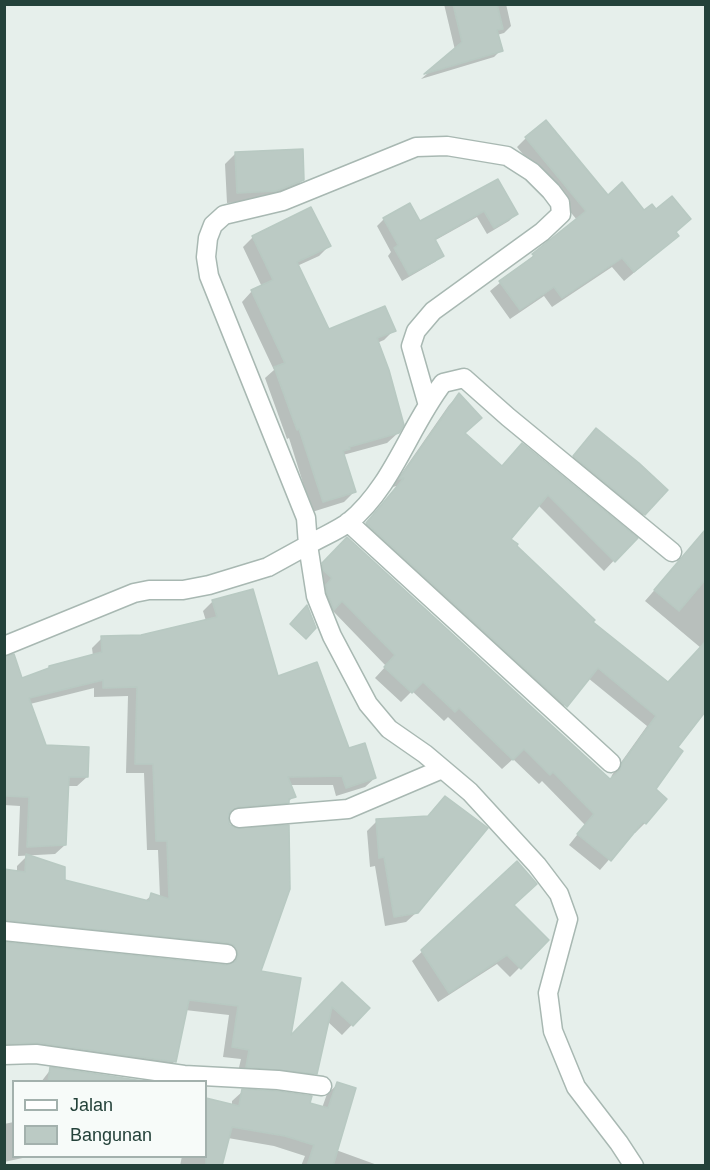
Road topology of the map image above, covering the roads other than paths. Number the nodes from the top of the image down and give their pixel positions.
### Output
1 (427, 402) junction
2 (348, 522) junction
3 (308, 545) junction
4 (672, 552) dead end
5 (4, 646) edge
6 (612, 763) dead end
7 (442, 769) junction
8 (239, 818) dead end
9 (4, 931) edge
10 (227, 954) dead end
11 (4, 1055) edge
12 (322, 1086) dead end
13 (634, 1166) edge

1 - 2 street
1 - 3 street
1 - 4 street
2 - 3 street
2 - 6 street
3 - 5 street
3 - 7 street
7 - 8 street
7 - 13 street
9 - 10 street
11 - 12 street

